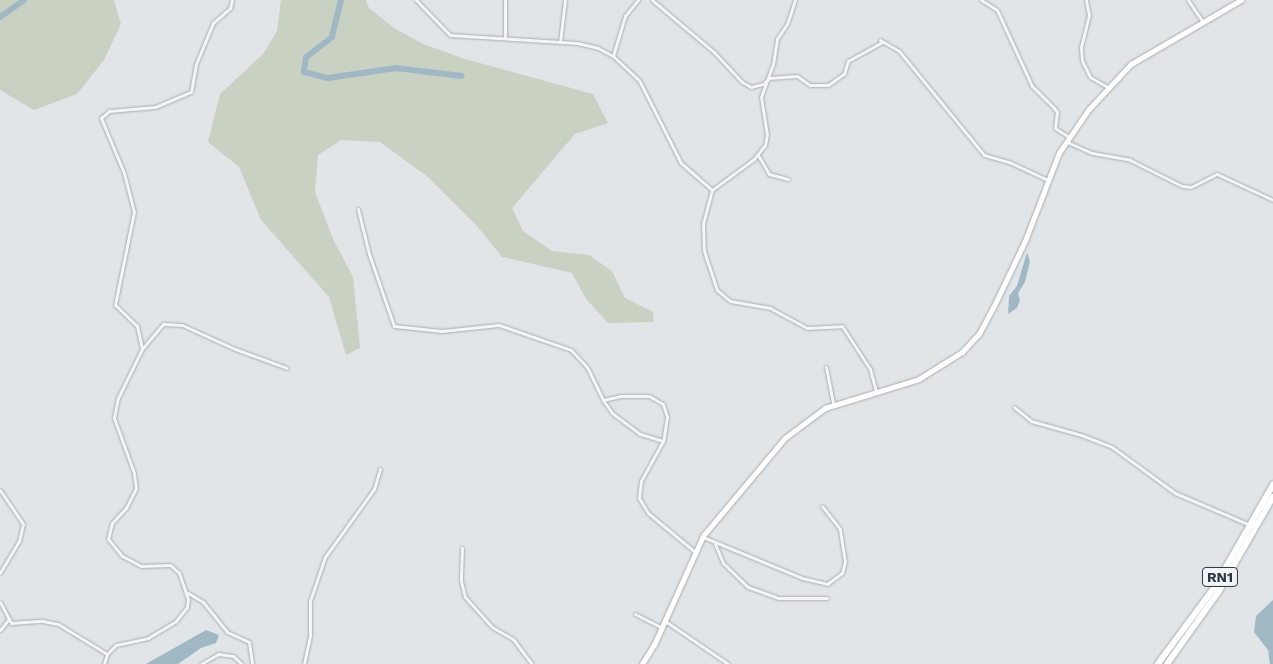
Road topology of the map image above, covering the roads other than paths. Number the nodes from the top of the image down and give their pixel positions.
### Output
1 (232, 0) edge
2 (416, 0) edge
3 (505, 0) edge
4 (565, 0) edge
5 (638, 0) edge
6 (652, 0) edge
7 (795, 0) edge
8 (981, 0) edge
9 (1086, 0) edge
10 (1188, 0) edge
11 (1241, 0) edge
12 (1204, 23) junction
13 (505, 37) junction
14 (560, 42) junction
15 (613, 56) junction
16 (769, 78) junction
17 (1107, 87) junction
18 (1068, 139) junction
19 (758, 155) junction
20 (788, 179) dead end
21 (1048, 180) junction
22 (712, 190) junction
23 (1273, 200) edge
24 (358, 209) dead end
25 (142, 349) junction
26 (826, 367) dead end
27 (287, 368) dead end
28 (876, 392) junction
29 (603, 400) junction
30 (833, 404) junction
31 (1014, 407) dead end
32 (663, 441) junction
33 (380, 469) dead end
34 (1273, 485) edge
35 (0, 490) edge
36 (1273, 497) edge
37 (822, 506) dead end
38 (1254, 526) junction
39 (702, 536) junction
40 (715, 544) junction
41 (462, 548) dead end
42 (694, 551) junction
43 (0, 573) edge
44 (188, 593) junction
45 (827, 598) dead end
46 (0, 602) edge
47 (635, 614) dead end
48 (8, 620) junction
49 (665, 622) junction
50 (662, 628) junction
51 (0, 630) edge
52 (107, 654) junction
53 (104, 664) edge
54 (201, 664) edge
55 (242, 664) edge
56 (252, 664) edge
57 (304, 664) edge
58 (532, 664) edge
59 (642, 664) edge
60 (728, 664) edge
61 (1158, 664) edge
62 (1167, 664) edge

1 - 25 street
2 - 13 street
3 - 13 street
4 - 14 street
5 - 15 street
6 - 16 street
7 - 16 street
8 - 18 street
9 - 17 street
10 - 12 street
11 - 12 street
12 - 17 street
13 - 14 street
14 - 15 street
15 - 22 street
16 - 19 street
16 - 21 street
17 - 18 street
18 - 21 street
18 - 23 street
19 - 20 street
19 - 22 street
21 - 28 street
22 - 28 street
24 - 29 street
25 - 27 street
25 - 44 street
26 - 30 street
28 - 30 street
29 - 32 street
29 - 32 street
30 - 39 street
31 - 38 street
32 - 42 street
33 - 57 street
34 - 38 highway, RN1
35 - 43 street
36 - 38 highway, RN1
37 - 40 street
38 - 61 highway, RN1
38 - 62 highway, RN1
39 - 40 street
39 - 42 street
40 - 45 street
41 - 58 street
42 - 49 street
44 - 52 street
44 - 56 street
46 - 48 street
47 - 50 street
48 - 51 street
48 - 52 street
49 - 50 street
49 - 60 street
50 - 59 street
52 - 53 street
54 - 55 street

